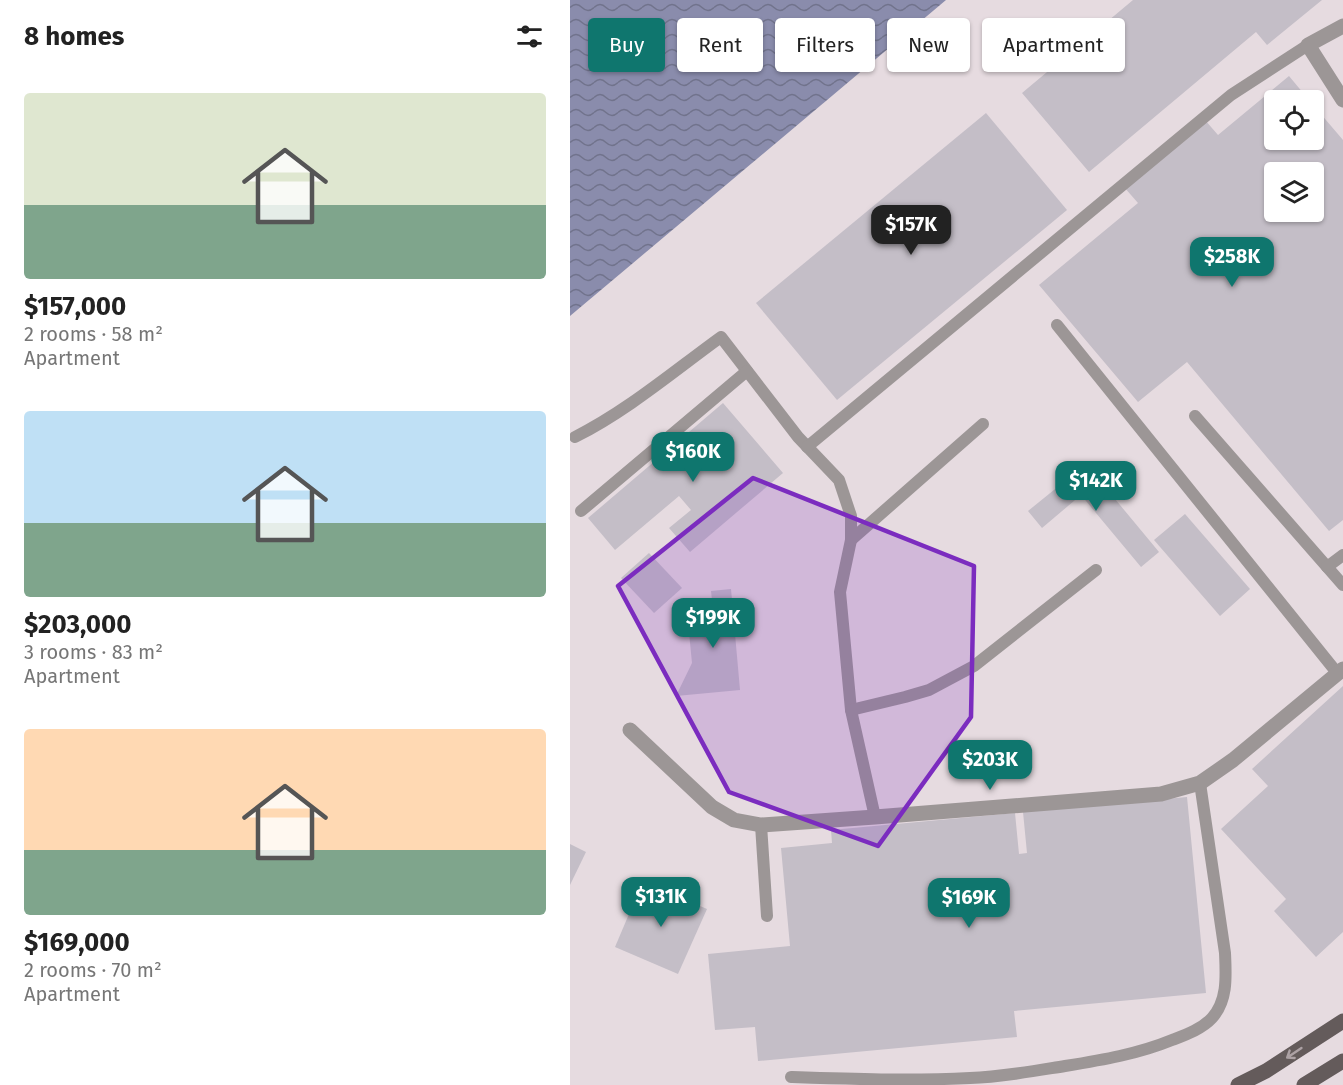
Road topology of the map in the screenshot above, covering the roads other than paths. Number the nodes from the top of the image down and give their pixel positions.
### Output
1 (1343, 26) edge
2 (1308, 45) junction
3 (1343, 100) edge
4 (1057, 325) dead end
5 (747, 371) junction
6 (1195, 416) dead end
7 (983, 424) dead end
8 (572, 436) edge
9 (807, 447) junction
10 (581, 511) dead end
11 (851, 540) junction
12 (1343, 555) edge
13 (1327, 567) junction
14 (1096, 570) dead end
15 (1343, 585) edge
16 (1341, 671) edge
17 (851, 710) junction
18 (630, 730) dead end
19 (1200, 783) junction
20 (875, 817) junction
21 (760, 825) junction
22 (767, 916) dead end
23 (1343, 1021) edge
24 (1343, 1061) edge
25 (791, 1077) dead end
26 (1238, 1085) edge
27 (1304, 1085) edge

1 - 2 street
2 - 3 street
2 - 9 lane
4 - 16 lane
5 - 8 lane
5 - 9 lane
5 - 10 lane
6 - 13 lane
7 - 11 lane
9 - 11 lane
11 - 17 lane
12 - 13 lane
13 - 15 lane
14 - 17 lane
16 - 19 street
17 - 20 lane
18 - 21 street
19 - 20 street
19 - 25 lane
20 - 21 street
21 - 22 lane
23 -> 26 main road
24 - 27 main road

